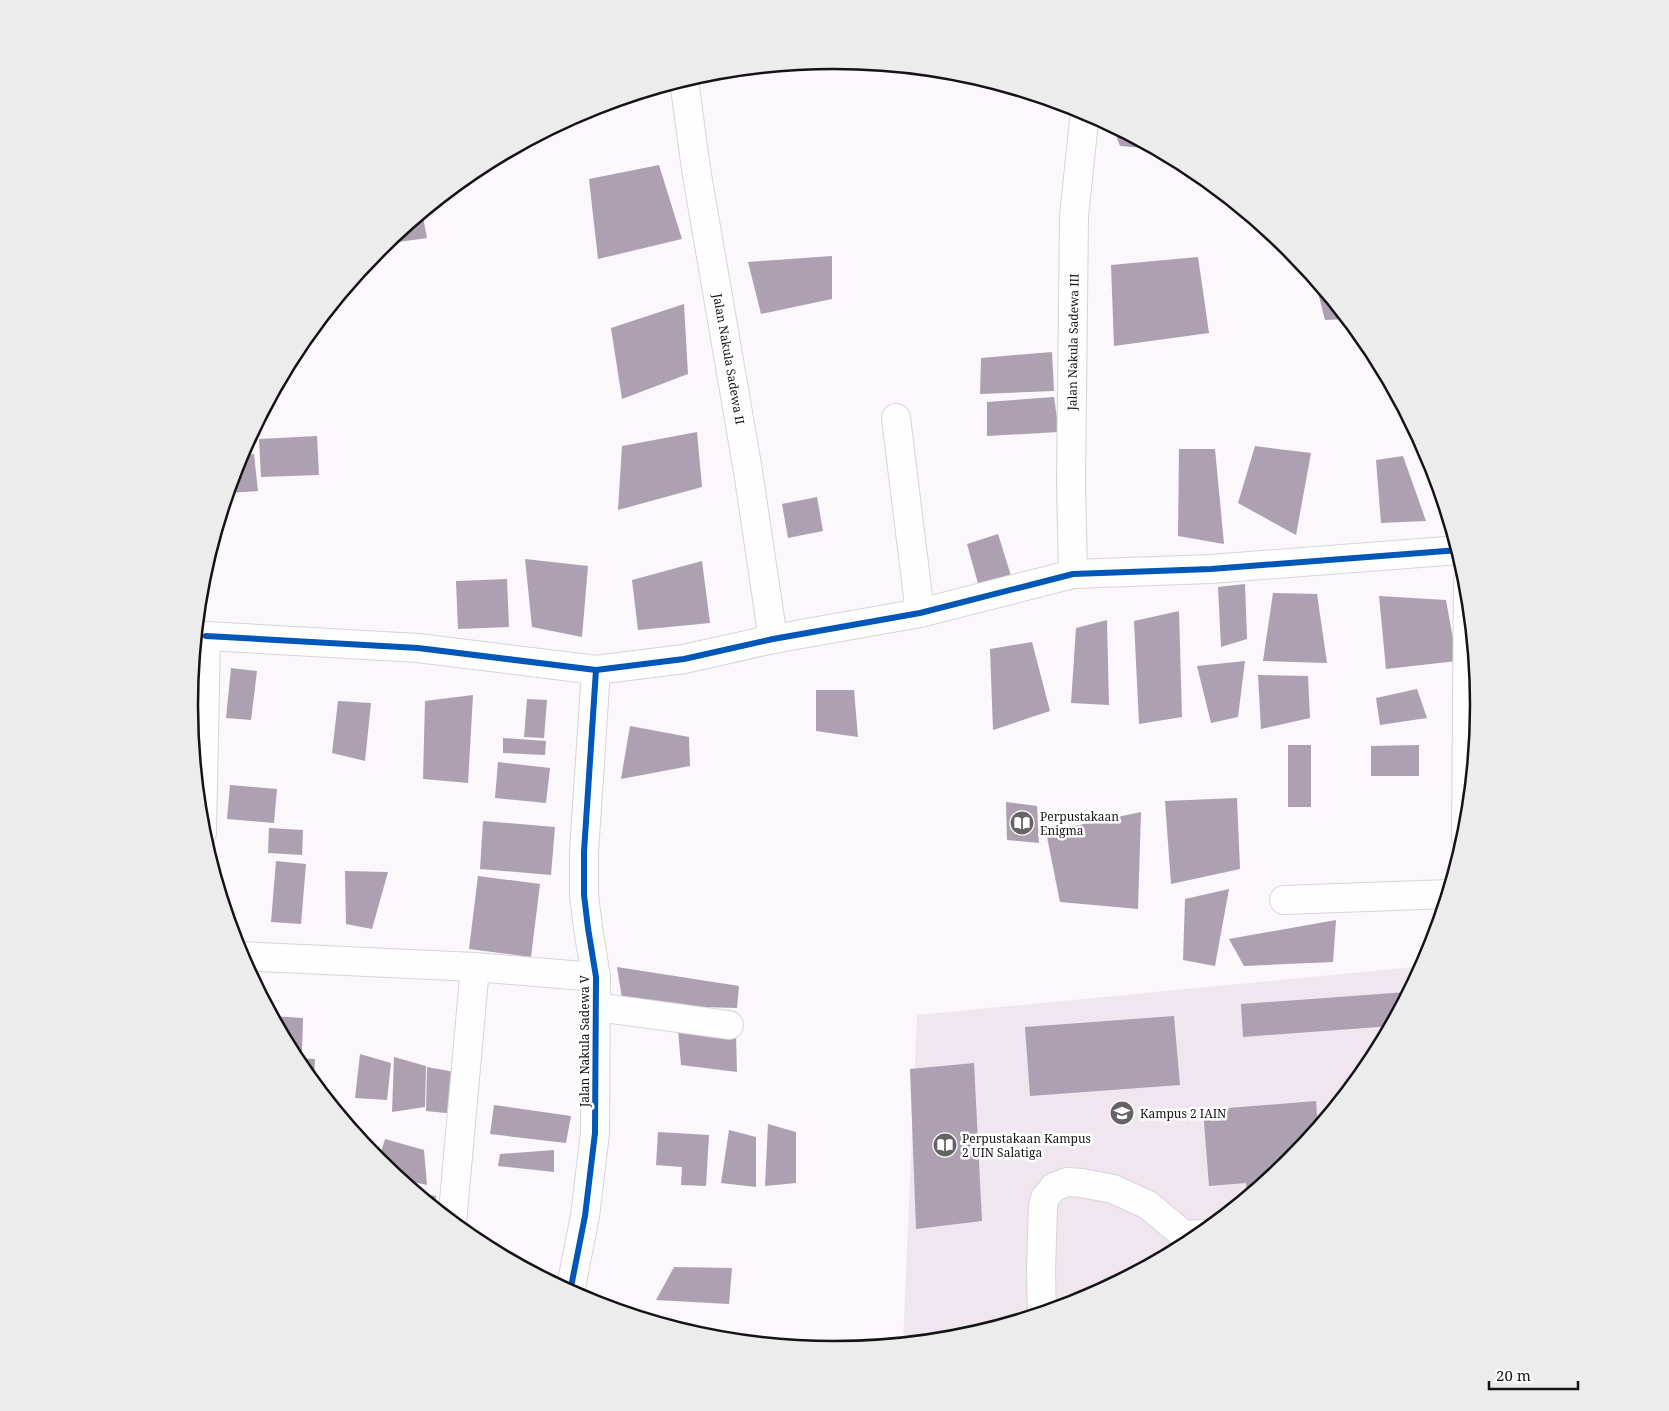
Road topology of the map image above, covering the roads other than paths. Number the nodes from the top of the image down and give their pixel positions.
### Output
1 (685, 87) edge
2 (1084, 120) edge
3 (896, 418) dead end
4 (1452, 551) edge
5 (1073, 574) junction
6 (920, 613) junction
7 (202, 631) edge
8 (202, 632) edge
9 (1468, 638) edge
10 (773, 639) junction
11 (596, 670) junction
12 (202, 778) edge
13 (1466, 785) edge
14 (1442, 894) edge
15 (1284, 900) dead end
16 (249, 956) edge
17 (475, 967) junction
18 (596, 976) junction
19 (596, 1007) junction
20 (729, 1025) dead end
21 (453, 1215) edge
22 (1188, 1235) edge
23 (571, 1285) edge
24 (1042, 1307) edge

1 - 10 street, Jalan Nakula Sadewa II
2 - 5 street, Jalan Nakula Sadewa III
3 - 6 street
4 - 5 street
5 - 6 street
6 - 10 street
7 - 11 street
8 - 12 street
9 - 13 street
10 - 11 street
11 - 18 street, Jalan Nakula Sadewa V
14 - 15 street
16 - 17 street
17 - 18 street
17 - 21 street
18 - 19 street, Jalan Nakula Sadewa V
19 - 20 street
19 - 23 street, Jalan Nakula Sadewa V
22 - 24 street

